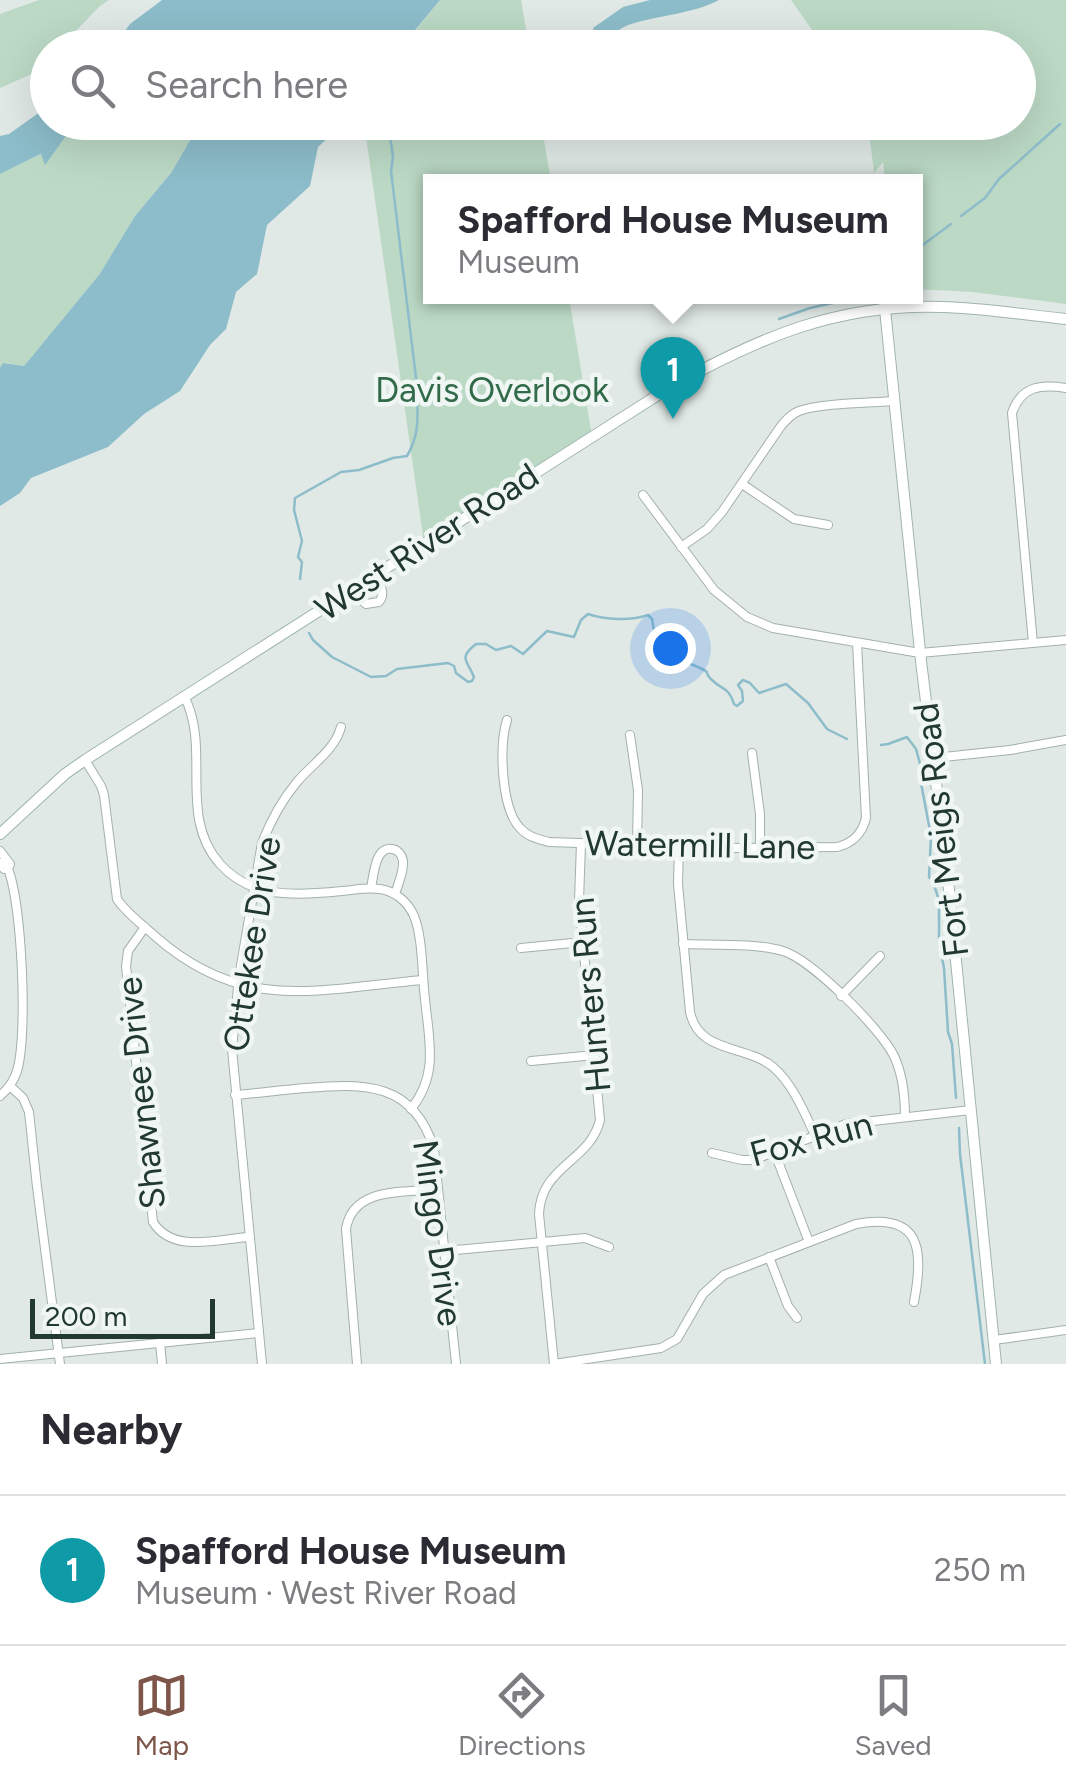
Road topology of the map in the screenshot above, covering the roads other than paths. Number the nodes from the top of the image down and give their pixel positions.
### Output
1 (877, 304) edge
2 (884, 304) edge
3 (907, 304) edge
4 (1066, 319) edge
5 (1066, 388) edge
6 (895, 401) junction
7 (742, 484) junction
8 (644, 494) dead end
9 (828, 524) dead end
10 (681, 547) junction
11 (373, 576) junction
12 (352, 590) junction
13 (1066, 640) edge
14 (857, 643) junction
15 (1034, 643) junction
16 (920, 653) junction
17 (184, 696) junction
18 (507, 720) dead end
19 (341, 726) dead end
20 (630, 735) dead end
21 (1066, 740) edge
22 (752, 752) dead end
23 (934, 758) junction
24 (85, 760) junction
25 (0, 834) edge
26 (581, 842) junction
27 (637, 845) junction
28 (680, 847) junction
29 (760, 848) junction
30 (0, 851) edge
31 (0, 863) edge
32 (8, 870) junction
33 (254, 888) junction
34 (371, 888) junction
35 (396, 894) junction
36 (145, 927) junction
37 (583, 942) junction
38 (683, 944) junction
39 (521, 948) dead end
40 (880, 956) dead end
41 (423, 980) junction
42 (238, 985) junction
43 (842, 996) junction
44 (595, 1055) junction
45 (531, 1060) dead end
46 (10, 1086) junction
47 (235, 1095) junction
48 (0, 1096) edge
49 (411, 1109) junction
50 (971, 1110) junction
51 (905, 1116) junction
52 (814, 1136) junction
53 (774, 1151) junction
54 (712, 1153) dead end
55 (438, 1188) junction
56 (249, 1237) junction
57 (542, 1241) junction
58 (809, 1242) junction
59 (609, 1247) dead end
60 (445, 1251) junction
61 (769, 1257) junction
62 (914, 1302) dead end
63 (797, 1318) dead end
64 (1066, 1330) edge
65 (258, 1333) junction
66 (994, 1340) junction
67 (160, 1342) junction
68 (59, 1352) junction
69 (0, 1359) edge
70 (60, 1364) edge
71 (162, 1364) edge
72 (262, 1364) edge
73 (357, 1364) edge
74 (456, 1364) edge
75 (554, 1364) edge
76 (996, 1364) edge

1 - 11 main road, West River Road
2 - 6 main road, Fort Meigs Road
3 - 4 main road, West River Road
5 - 15 street
6 - 7 street
6 - 16 main road, Fort Meigs Road
7 - 9 street
7 - 10 street
8 - 10 street
10 - 14 street
11 - 12 main road, West River Road
11 - 12 street
12 - 17 main road, West River Road
13 - 15 street
14 - 16 street
14 - 29 street, Watermill Lane
15 - 16 street
16 - 23 main road, Fort Meigs Road
17 - 24 main road, West River Road
17 - 33 street
18 - 26 street, Watermill Lane
19 - 33 street, Ottekee Drive
20 - 27 street
21 - 23 street
22 - 29 street
23 - 50 main road, Fort Meigs Road
24 - 25 main road, West River Road
24 - 36 street
26 - 27 street, Watermill Lane
26 - 37 street, Hunters Run
27 - 28 street, Watermill Lane
28 - 29 street, Watermill Lane
28 - 38 street
30 - 32 street
31 - 32 street
32 - 46 street
33 - 34 street
33 - 42 street, Ottekee Drive
34 - 35 street
34 - 35 street
35 - 41 street
36 - 42 street
36 - 56 street, Shawnee Drive
37 - 39 street
37 - 44 street, Hunters Run
38 - 43 street
38 - 52 street
40 - 43 street
41 - 42 street
41 - 49 street
42 - 47 street, Ottekee Drive
43 - 51 street
44 - 45 street
44 - 57 street, Hunters Run
46 - 48 street
46 - 68 street
47 - 49 street, Mingo Drive
47 - 56 street, Ottekee Drive
49 - 55 street, Mingo Drive
50 - 51 street, Fox Run
50 - 66 main road, Fort Meigs Road
51 - 52 street, Fox Run
52 - 53 street, Fox Run
53 - 54 street, Fox Run
53 - 58 street
55 - 60 street, Mingo Drive
55 - 73 street
56 - 65 street, Ottekee Drive
57 - 59 street
57 - 60 street
57 - 75 street, Hunters Run
58 - 61 street
58 - 62 street
60 - 74 street, Mingo Drive
61 - 63 street
61 - 75 street
64 - 66 street
65 - 67 street
65 - 72 street, Ottekee Drive
66 - 76 main road, Fort Meigs Road
67 - 68 street
67 - 71 street
68 - 69 street
68 - 70 street

